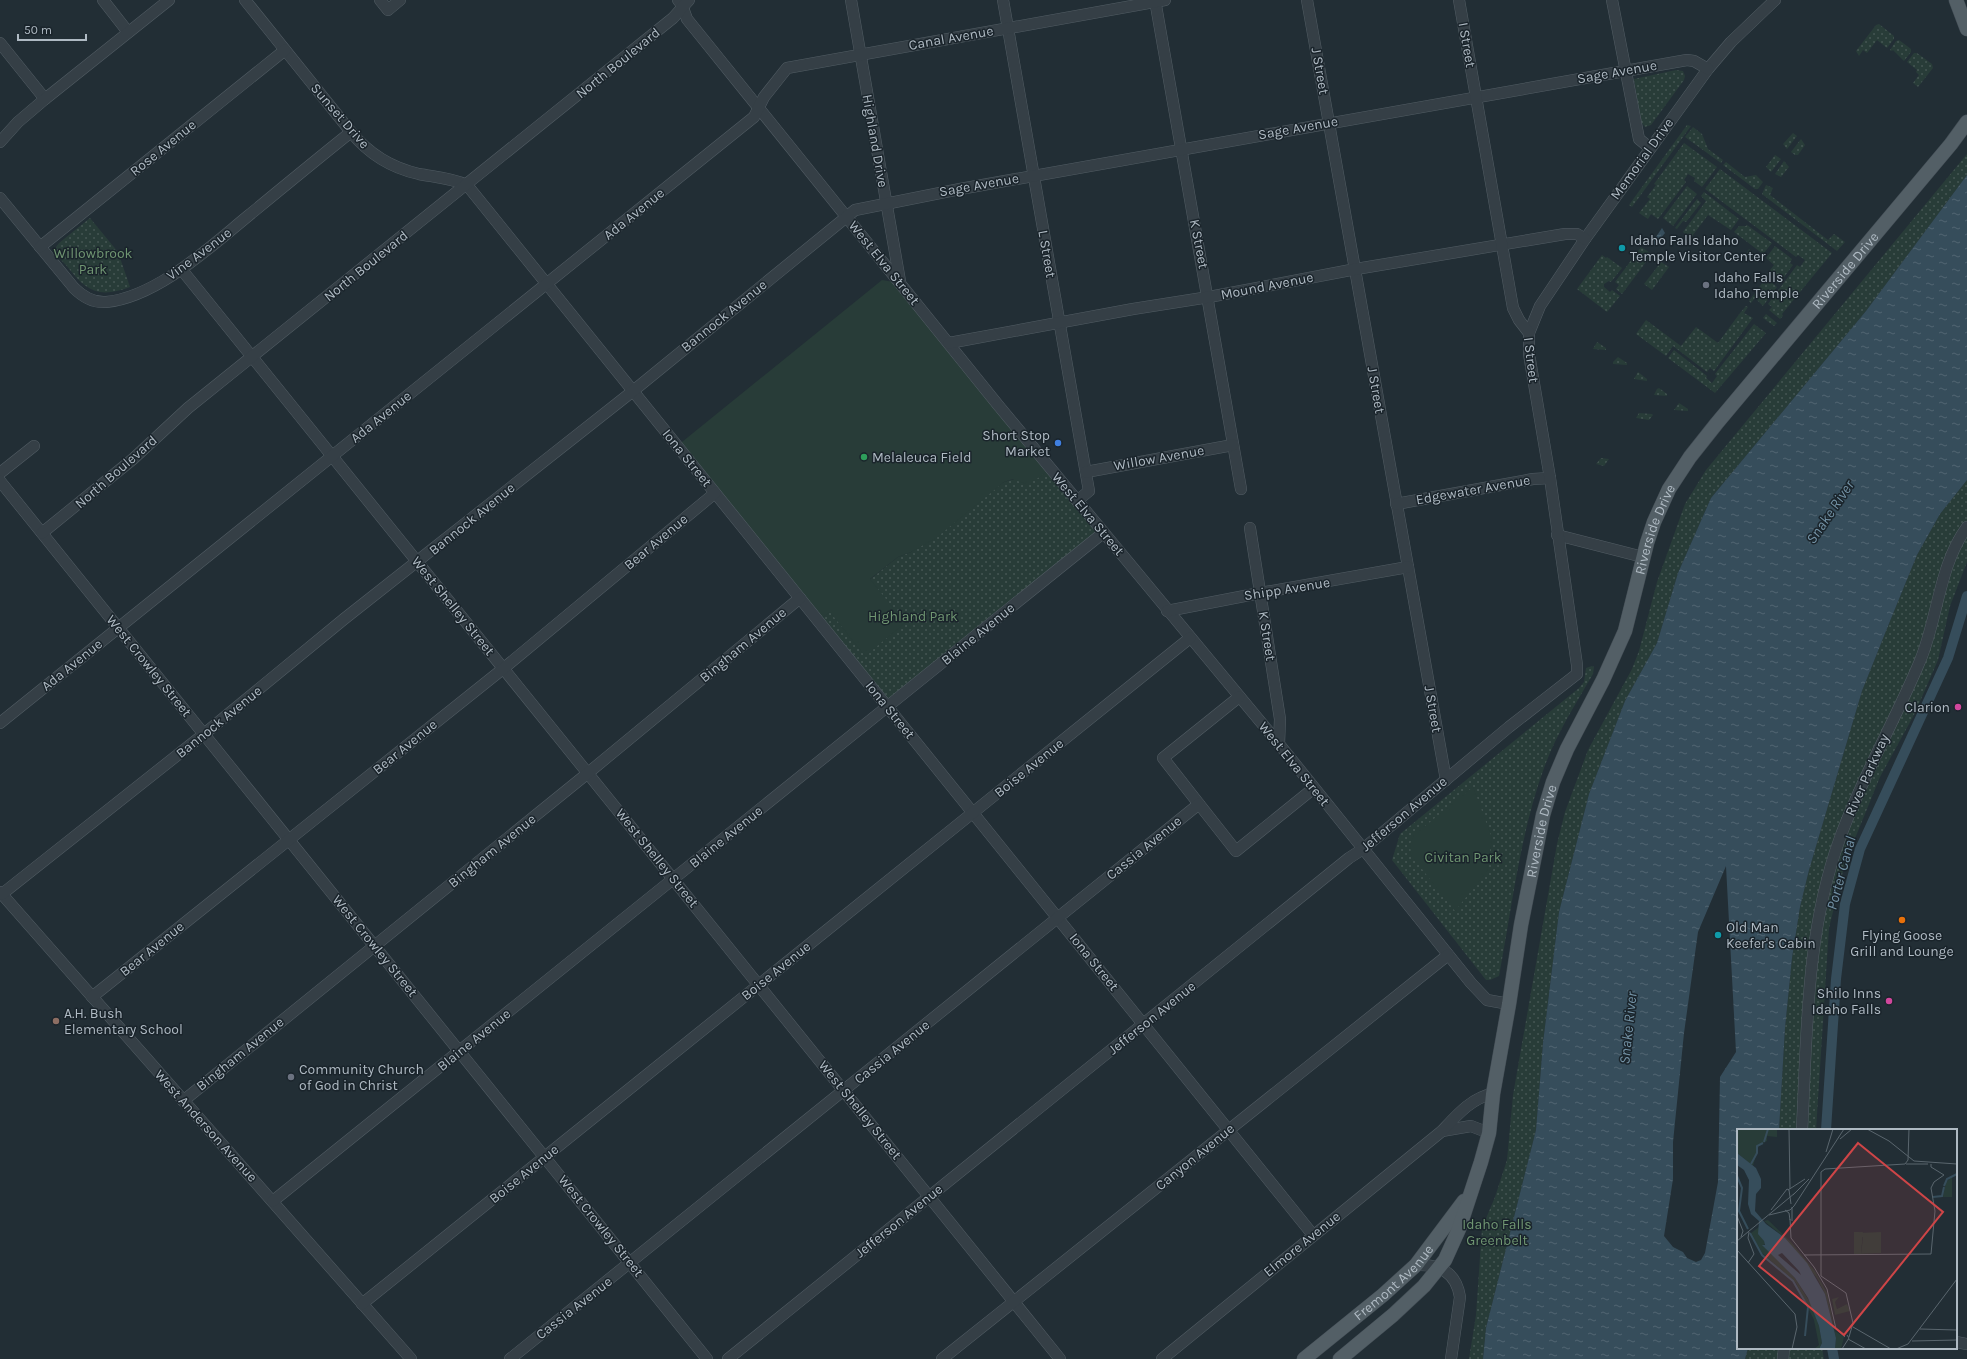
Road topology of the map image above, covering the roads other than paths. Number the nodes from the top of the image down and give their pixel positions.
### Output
1 (102, 0) edge
2 (169, 0) edge
3 (245, 0) edge
4 (380, 0) edge
5 (400, 0) edge
6 (851, 0) edge
7 (1003, 0) edge
8 (1307, 0) edge
9 (1460, 0) edge
10 (1612, 0) edge
11 (1775, 0) edge
12 (1956, 0) edge
13 (1158, 1) edge
14 (683, 2) edge
15 (1008, 28) junction
16 (1967, 29) edge
17 (128, 32) junction
18 (0, 43) edge
19 (285, 50) junction
20 (860, 54) junction
21 (1708, 69) junction
22 (1624, 71) junction
23 (1477, 97) junction
24 (45, 99) junction
25 (759, 108) junction
26 (1967, 122) edge
27 (1329, 123) junction
28 (351, 132) junction
29 (0, 142) edge
30 (1650, 148) junction
31 (1181, 150) junction
32 (1033, 176) junction
33 (467, 185) junction
34 (0, 198) edge
35 (886, 202) junction
36 (846, 217) junction
37 (1585, 239) junction
38 (1503, 244) junction
39 (40, 247) junction
40 (1356, 269) junction
41 (182, 270) junction
42 (900, 283) junction
43 (546, 284) junction
44 (1209, 297) junction
45 (1059, 323) junction
46 (1529, 333) junction
47 (949, 343) junction
48 (252, 357) junction
49 (632, 391) junction
50 (1233, 445) junction
51 (34, 446) dead end
52 (332, 456) junction
53 (1086, 472) junction
54 (0, 473) edge
55 (1550, 478) junction
56 (0, 481) edge
57 (1241, 488) dead end
58 (715, 493) junction
59 (1077, 501) junction
60 (1396, 504) junction
61 (1967, 526) edge
62 (1250, 528) dead end
63 (42, 533) junction
64 (1103, 533) junction
65 (1557, 535) junction
66 (1643, 557) junction
67 (417, 562) junction
68 (1408, 567) junction
69 (1260, 592) junction
70 (800, 598) junction
71 (1167, 611) junction
72 (118, 628) junction
73 (1190, 638) junction
74 (504, 668) junction
75 (1575, 677) joint
76 (1239, 697) junction
77 (888, 707) junction
78 (0, 723) edge
79 (204, 734) junction
80 (1279, 744) junction
81 (588, 773) junction
82 (1446, 780) junction
83 (1314, 788) junction
84 (1199, 804) junction
85 (973, 812) junction
86 (289, 841) junction
87 (1363, 849) junction
88 (674, 879) junction
89 (1, 893) edge
90 (1058, 917) junction
91 (375, 946) junction
92 (1448, 956) junction
93 (759, 985) junction
94 (92, 997) junction
95 (1509, 1004) junction
96 (1506, 1019) joint
97 (1144, 1024) junction
98 (460, 1052) junction
99 (844, 1091) junction
100 (1493, 1094) junction
101 (183, 1101) junction
102 (1229, 1129) junction
103 (1802, 1129) edge
104 (1442, 1131) junction
105 (1489, 1133) junction
106 (545, 1158) junction
107 (1471, 1193) junction
108 (929, 1196) junction
109 (273, 1201) junction
110 (1313, 1235) junction
111 (630, 1264) junction
112 (1416, 1265) junction
113 (1440, 1268) junction
114 (1014, 1302) junction
115 (362, 1304) junction
116 (1957, 1342) edge
117 (1967, 1344) edge
118 (1784, 1349) edge
119 (411, 1359) edge
120 (510, 1359) edge
121 (707, 1359) edge
122 (728, 1359) edge
123 (942, 1359) edge
124 (1060, 1359) edge
125 (1162, 1359) edge
126 (1304, 1359) edge
127 (1340, 1359) edge
128 (1451, 1359) edge
129 (1783, 1359) edge

1 - 17 street
2 - 17 street
3 - 19 street, Sunset Drive
4 - 5 street
6 - 20 street, Highland Drive
7 - 15 street, L Street
8 - 27 street, J Street
9 - 23 street, I Street
10 - 22 street
11 - 21 street, Memorial Drive
12 - 16 main road
13 - 15 street, Canal Avenue
13 - 31 street, K Street
14 - 25 street, West Elva Street
14 - 33 street, North Boulevard
15 - 20 street, Canal Avenue
15 - 32 street, L Street
17 - 24 street
18 - 24 street
19 - 28 street, Sunset Drive
19 - 39 street, Rose Avenue
20 - 25 street, Canal Avenue
20 - 35 street, Highland Drive
21 - 22 street, Sage Avenue
21 - 30 street, Memorial Drive
22 - 23 street, Sage Avenue
22 - 30 street
23 - 27 street, Sage Avenue
23 - 38 street, I Street
24 - 29 street
25 - 36 street, West Elva Street
25 - 43 street, Ada Avenue
26 - 66 main road, Riverside Drive
27 - 31 street, Sage Avenue
27 - 40 street, J Street
28 - 33 street, Sunset Drive
28 - 41 street, Vine Avenue
30 - 37 street, Memorial Drive
31 - 32 street, Sage Avenue
31 - 44 street, K Street
32 - 35 street, Sage Avenue
32 - 45 street, L Street
33 - 43 street, Iona Street
33 - 48 street, North Boulevard
34 - 39 street, Vine Avenue
35 - 36 street, Sage Avenue
35 - 42 street, Highland Drive
36 - 42 street, West Elva Street
36 - 49 street, Bannock Avenue
37 - 38 street, Mound Avenue
37 - 46 street, Memorial Drive
38 - 40 street, Mound Avenue
38 - 46 street, I Street
39 - 41 street, Vine Avenue
40 - 44 street, Mound Avenue
40 - 60 street, J Street
41 - 48 street, West Shelley Street
42 - 47 street, West Elva Street
43 - 49 street, Iona Street
43 - 52 street, Ada Avenue
44 - 45 street, Mound Avenue
44 - 50 street, K Street
45 - 47 street, Mound Avenue
45 - 53 street, L Street
46 - 55 street, I Street
47 - 59 street, West Elva Street
48 - 52 street, West Shelley Street
48 - 63 street, North Boulevard
49 - 58 street, Iona Street
49 - 67 street, Bannock Avenue
50 - 53 street, Willow Avenue
50 - 57 street, K Street
51 - 54 street
52 - 67 street, West Shelley Street
52 - 72 street, Ada Avenue
53 - 59 street, L Street
55 - 60 street, Edgewater Avenue
55 - 65 street, I Street
56 - 63 street, West Crowley Street
58 - 70 street, Iona Street
58 - 74 street, Bear Avenue
59 - 64 street, West Elva Street
60 - 68 street, J Street
61 - 103 street, River Parkway
62 - 69 street, K Street
63 - 72 street, West Crowley Street
64 - 71 street, West Elva Street
64 - 77 street, Blaine Avenue
65 - 66 street
65 - 75 street, I Street
66 - 95 main road, Riverside Drive
67 - 74 street, West Shelley Street
67 - 79 street, Bannock Avenue
68 - 69 street, Shipp Avenue
68 - 82 street, J Street
69 - 71 street, Shipp Avenue
69 - 80 street, K Street
70 - 77 street, Iona Street
70 - 81 street, Bingham Avenue
71 - 73 street, West Elva Street
72 - 78 street, Ada Avenue
72 - 79 street, West Crowley Street
73 - 76 street, West Elva Street
73 - 85 street, Boise Avenue
74 - 81 street, West Shelley Street
74 - 86 street, Bear Avenue
75 - 82 street, Jefferson Avenue
76 - 80 street, West Elva Street
76 - 84 street
77 - 85 street, Iona Street
77 - 88 street, Blaine Avenue
79 - 86 street, West Crowley Street
79 - 89 street, Bannock Avenue
80 - 83 street, West Elva Street
81 - 88 street, West Shelley Street
81 - 91 street, Bingham Avenue
82 - 87 street, Jefferson Avenue
83 - 84 street
83 - 87 street, West Elva Street
84 - 90 street, Cassia Avenue
85 - 90 street, Iona Street
85 - 93 street, Boise Avenue
86 - 91 street, West Crowley Street
86 - 94 street, Bear Avenue
87 - 92 street, West Elva Street
87 - 97 street, Jefferson Avenue
88 - 93 street, West Shelley Street
88 - 98 street, Blaine Avenue
89 - 94 street, West Anderson Avenue
90 - 97 street, Iona Street
90 - 99 street, Cassia Avenue
91 - 98 street, West Crowley Street
91 - 101 street, Bingham Avenue
92 - 95 street, West Elva Street
92 - 102 street, Canyon Avenue
93 - 99 street, West Shelley Street
93 - 106 street, Boise Avenue
94 - 101 street, West Anderson Avenue
95 - 96 main road, Riverside Drive
96 - 100 main road, Fremont Avenue
97 - 102 street, Iona Street
97 - 108 street, Jefferson Avenue
98 - 106 street, West Crowley Street
98 - 109 street, Blaine Avenue
99 - 108 street, West Shelley Street
99 - 111 street, Cassia Avenue
100 - 104 street, Elmore Avenue
100 - 105 main road, Fremont Avenue
101 - 109 street, West Anderson Avenue
102 - 110 street, Iona Street
102 - 114 street, Canyon Avenue
104 - 105 street, Elmore Avenue
104 - 110 street, Elmore Avenue
105 - 107 main road, Fremont Avenue
106 - 111 street, West Crowley Street
106 - 115 street, Boise Avenue
107 - 112 main road, Fremont Avenue
107 - 113 main road, Fremont Avenue
108 - 114 street, West Shelley Street
108 - 122 street, Jefferson Avenue
109 - 115 street, West Anderson Avenue
110 - 125 street, Elmore Avenue
111 - 120 street, Cassia Avenue
111 - 121 street, West Crowley Street
112 - 113 street
112 - 126 main road, Fremont Avenue
113 - 127 main road, Fremont Avenue
113 - 128 street
114 - 123 street, Canyon Avenue
114 - 124 street, West Shelley Street
115 - 119 street, West Anderson Avenue
116 - 117 street
118 - 129 street

